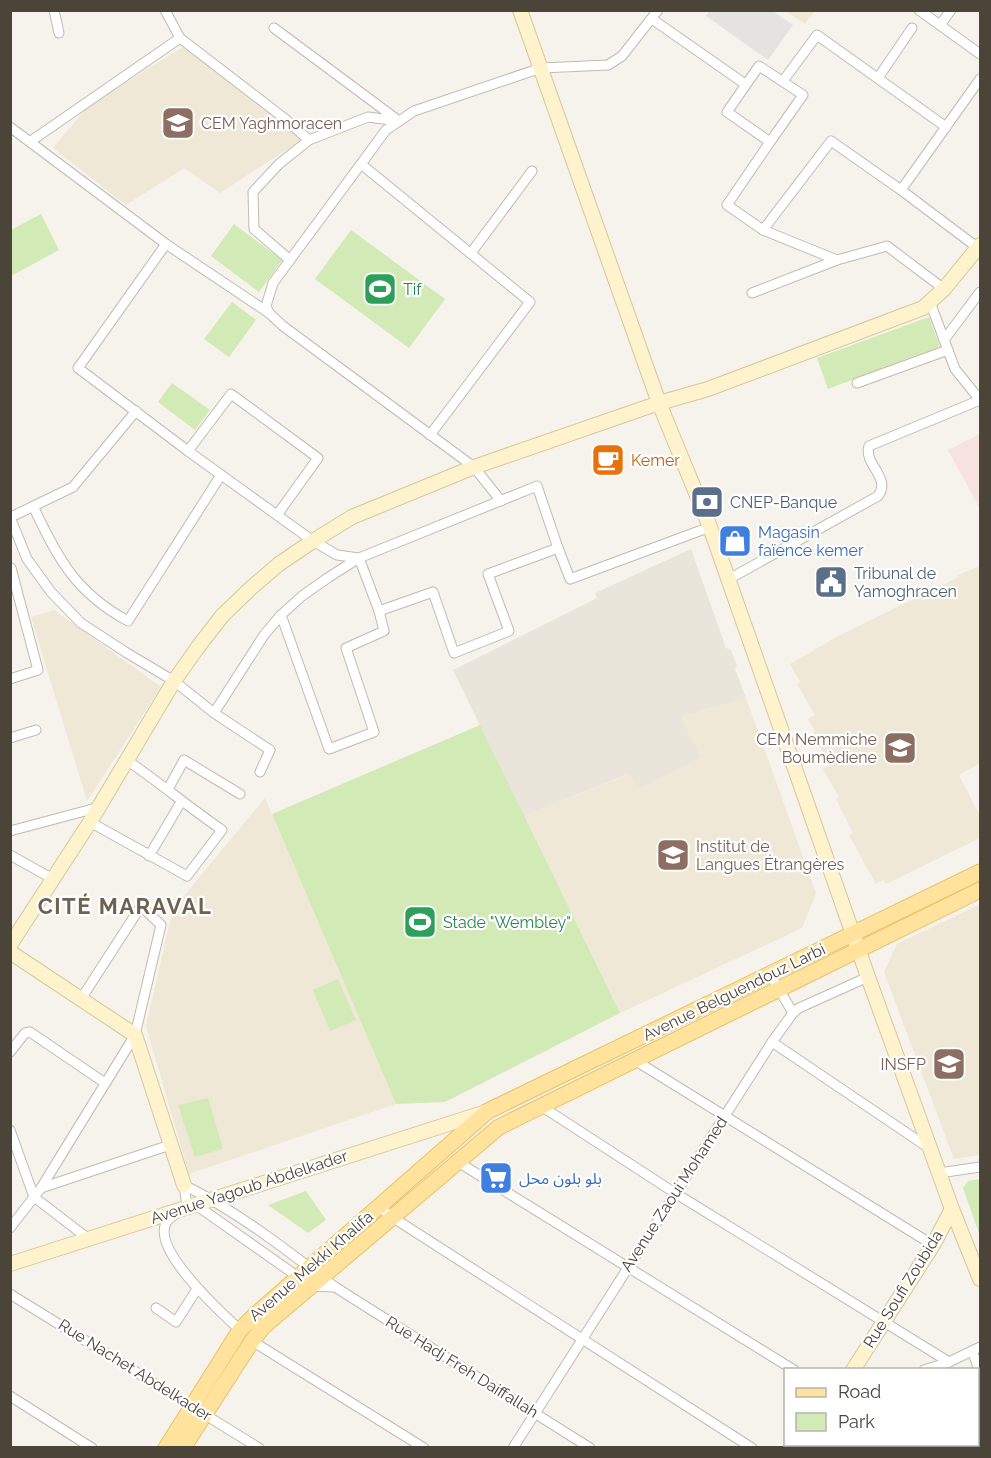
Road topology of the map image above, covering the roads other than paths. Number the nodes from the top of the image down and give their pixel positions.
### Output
1 (54, 10) edge
2 (165, 10) edge
3 (520, 10) edge
4 (658, 10) edge
5 (919, 10) edge
6 (951, 10) edge
7 (652, 19) junction
8 (940, 26) junction
9 (274, 28) dead end
10 (912, 28) dead end
11 (59, 33) dead end
12 (180, 38) junction
13 (981, 54) edge
14 (541, 68) junction
15 (878, 78) junction
16 (981, 79) edge
17 (783, 81) junction
18 (745, 84) junction
19 (399, 121) junction
20 (10, 127) edge
21 (946, 127) junction
22 (309, 140) junction
23 (31, 141) junction
24 (770, 142) junction
25 (361, 164) junction
26 (532, 171) dead end
27 (901, 190) junction
28 (763, 230) junction
29 (166, 244) junction
30 (979, 247) edge
31 (471, 253) junction
32 (290, 260) junction
33 (837, 260) junction
34 (944, 289) junction
35 (981, 292) edge
36 (752, 293) dead end
37 (930, 302) junction
38 (269, 313) junction
39 (944, 340) junction
40 (948, 350) junction
41 (857, 383) dead end
42 (981, 400) edge
43 (658, 403) junction
44 (136, 411) junction
45 (430, 435) junction
46 (188, 451) junction
47 (474, 467) junction
48 (221, 475) junction
49 (501, 501) junction
50 (33, 506) junction
51 (277, 515) junction
52 (11, 517) edge
53 (710, 527) junction
54 (313, 541) junction
55 (558, 548) junction
56 (359, 558) junction
57 (27, 559) junction
58 (11, 568) edge
59 (729, 579) junction
60 (379, 611) junction
61 (281, 615) junction
62 (10, 679) edge
63 (174, 681) junction
64 (214, 712) junction
65 (36, 730) dead end
66 (10, 738) edge
67 (128, 761) junction
68 (260, 772) dead end
69 (168, 789) junction
70 (240, 794) dead end
71 (181, 802) junction
72 (100, 807) junction
73 (90, 822) junction
74 (10, 831) edge
75 (10, 855) edge
76 (149, 856) junction
77 (981, 872) edge
78 (53, 879) junction
79 (981, 890) edge
80 (853, 934) junction
81 (10, 945) edge
82 (859, 950) junction
83 (10, 952) edge
84 (770, 974) junction
85 (868, 977) junction
86 (779, 990) junction
87 (81, 999) junction
88 (793, 1012) junction
89 (135, 1035) junction
90 (771, 1042) junction
91 (10, 1052) edge
92 (636, 1061) junction
93 (105, 1083) junction
94 (541, 1106) junction
95 (488, 1111) junction
96 (724, 1115) junction
97 (10, 1130) edge
98 (170, 1144) junction
99 (931, 1150) junction
100 (458, 1162) junction
101 (981, 1167) edge
102 (939, 1173) junction
103 (184, 1185) junction
104 (41, 1188) junction
105 (675, 1193) junction
106 (34, 1197) junction
107 (212, 1199) junction
108 (192, 1205) junction
109 (379, 1207) junction
110 (952, 1209) junction
111 (392, 1217) junction
112 (10, 1228) edge
113 (90, 1240) junction
114 (933, 1245) junction
115 (10, 1264) edge
116 (627, 1265) junction
117 (310, 1277) junction
118 (981, 1279) edge
119 (335, 1287) junction
120 (197, 1289) junction
121 (10, 1294) edge
122 (156, 1308) dead end
123 (884, 1322) junction
124 (240, 1330) junction
125 (581, 1339) junction
126 (252, 1341) junction
127 (976, 1349) edge
128 (949, 1362) junction
129 (791, 1368) edge
130 (854, 1368) edge
131 (930, 1368) edge
132 (981, 1372) edge
133 (10, 1396) edge
134 (199, 1409) junction
135 (535, 1413) junction
136 (92, 1448) edge
137 (166, 1448) edge
138 (183, 1448) edge
139 (259, 1448) edge
140 (424, 1448) edge
141 (513, 1448) edge
142 (590, 1448) edge
143 (752, 1448) edge

1 - 11 street
2 - 12 street
3 - 14 street
4 - 7 street
5 - 8 street
6 - 8 street
7 - 14 street
7 - 18 street
8 - 13 street
9 - 19 street
10 - 15 street
12 - 22 street
12 - 23 street
14 - 19 street
14 - 43 street
15 - 17 street
15 - 21 street
16 - 21 street
17 - 18 street
17 - 24 street
18 - 24 street
19 - 22 street
19 - 25 street
20 - 23 street
21 - 27 street
22 - 32 street
23 - 29 street
24 - 28 street
25 - 31 street
25 - 32 street
26 - 31 street
27 - 28 street
27 - 30 street
28 - 33 street
29 - 38 street
29 - 44 street
30 - 34 street
31 - 45 street
32 - 38 street
33 - 34 street
33 - 36 street
34 - 37 street
35 - 39 street
37 - 39 street
37 - 43 street
38 - 45 street
39 - 40 street
40 - 41 street
40 - 42 street
42 - 59 street
43 - 47 street
43 - 53 street
44 - 46 street
44 - 50 street
45 - 47 street
46 - 48 street
46 - 51 street
47 - 49 street
47 - 54 street
48 - 50 street
48 - 51 street
49 - 55 street
49 - 56 street
50 - 52 street
51 - 54 street
52 - 57 street
53 - 55 street
53 - 59 street
54 - 56 street
54 - 63 street
55 - 60 street
56 - 60 street
56 - 61 street
57 - 58 street
57 - 63 street
58 - 62 street
59 - 80 street
60 - 61 street
61 - 64 street
63 - 64 street
63 - 67 street
64 - 68 street
65 - 66 street
67 - 69 street
67 - 72 street
69 - 70 street
69 - 71 street
71 - 76 street
71 - 76 street
72 - 73 street
72 - 74 street
73 - 76 street
73 - 78 street
75 - 78 street
77 - 80 main road, Avenue Belguendouz Larbi
78 - 81 street
79 - 82 main road, Avenue Mekki Khalifa
80 - 82 street
80 - 84 main road, Avenue Belguendouz Larbi
82 - 85 street
82 - 86 main road, Avenue Mekki Khalifa
83 - 87 street
84 - 86 street
84 - 95 main road, Avenue Belguendouz Larbi
85 - 88 street, Avenue Zaoui Mohamed
85 - 99 street
86 - 88 street
86 - 92 main road, Avenue Mekki Khalifa
87 - 89 street
87 - 89 street
88 - 90 street, Avenue Zaoui Mohamed
89 - 93 street
89 - 98 street
90 - 96 street, Avenue Zaoui Mohamed
90 - 99 street
91 - 93 street
92 - 94 main road, Avenue Mekki Khalifa
92 - 96 street
93 - 104 street
94 - 100 main road, Avenue Mekki Khalifa
94 - 105 street
95 - 107 street, Avenue Yagoub Abdelkader
95 - 109 main road, Avenue Mekki Khalifa
96 - 105 street, Avenue Zaoui Mohamed
96 - 114 street
97 - 106 street
98 - 103 street
98 - 104 street
99 - 102 street
100 - 111 main road, Avenue Mekki Khalifa
100 - 116 street
101 - 102 street
102 - 110 street
103 - 107 street
103 - 108 street
104 - 106 street
105 - 116 street, Avenue Zaoui Mohamed
105 - 123 street
106 - 112 street
106 - 113 street
107 - 108 street, Avenue Yagoub Abdelkader
107 - 117 street
108 - 113 street, Avenue Yagoub Abdelkader
108 - 117 street
108 - 120 street
109 - 111 street
109 - 117 main road, Avenue Mekki Khalifa
110 - 114 street, Rue Soufi Zoubida
110 - 118 street
111 - 117 main road, Avenue Mekki Khalifa
111 - 125 street
113 - 115 street, Avenue Yagoub Abdelkader
114 - 123 street, Rue Soufi Zoubida
116 - 125 street, Avenue Zaoui Mohamed
116 - 129 street
117 - 119 street
117 - 119 street, Rue Hadj Freh Daiffallah
117 - 124 main road, Avenue Mekki Khalifa
117 - 126 main road, Avenue Mekki Khalifa
119 - 135 street, Rue Hadj Freh Daiffallah
120 - 122 street
120 - 124 street
121 - 134 street, Rue Nachet Abdelkader
123 - 128 street
123 - 130 street, Rue Soufi Zoubida
124 - 134 main road, Avenue Mekki Khalifa
125 - 135 street, Avenue Zaoui Mohamed
125 - 143 street
126 - 134 main road, Avenue Mekki Khalifa
126 - 140 street
127 - 128 street
127 - 132 street
128 - 131 street
133 - 136 street
134 - 137 main road, Avenue Mekki Khalifa
134 - 138 main road, Avenue Mekki Khalifa
134 - 139 street, Rue Nachet Abdelkader
135 - 141 street, Avenue Zaoui Mohamed
135 - 142 street, Rue Hadj Freh Daiffallah

